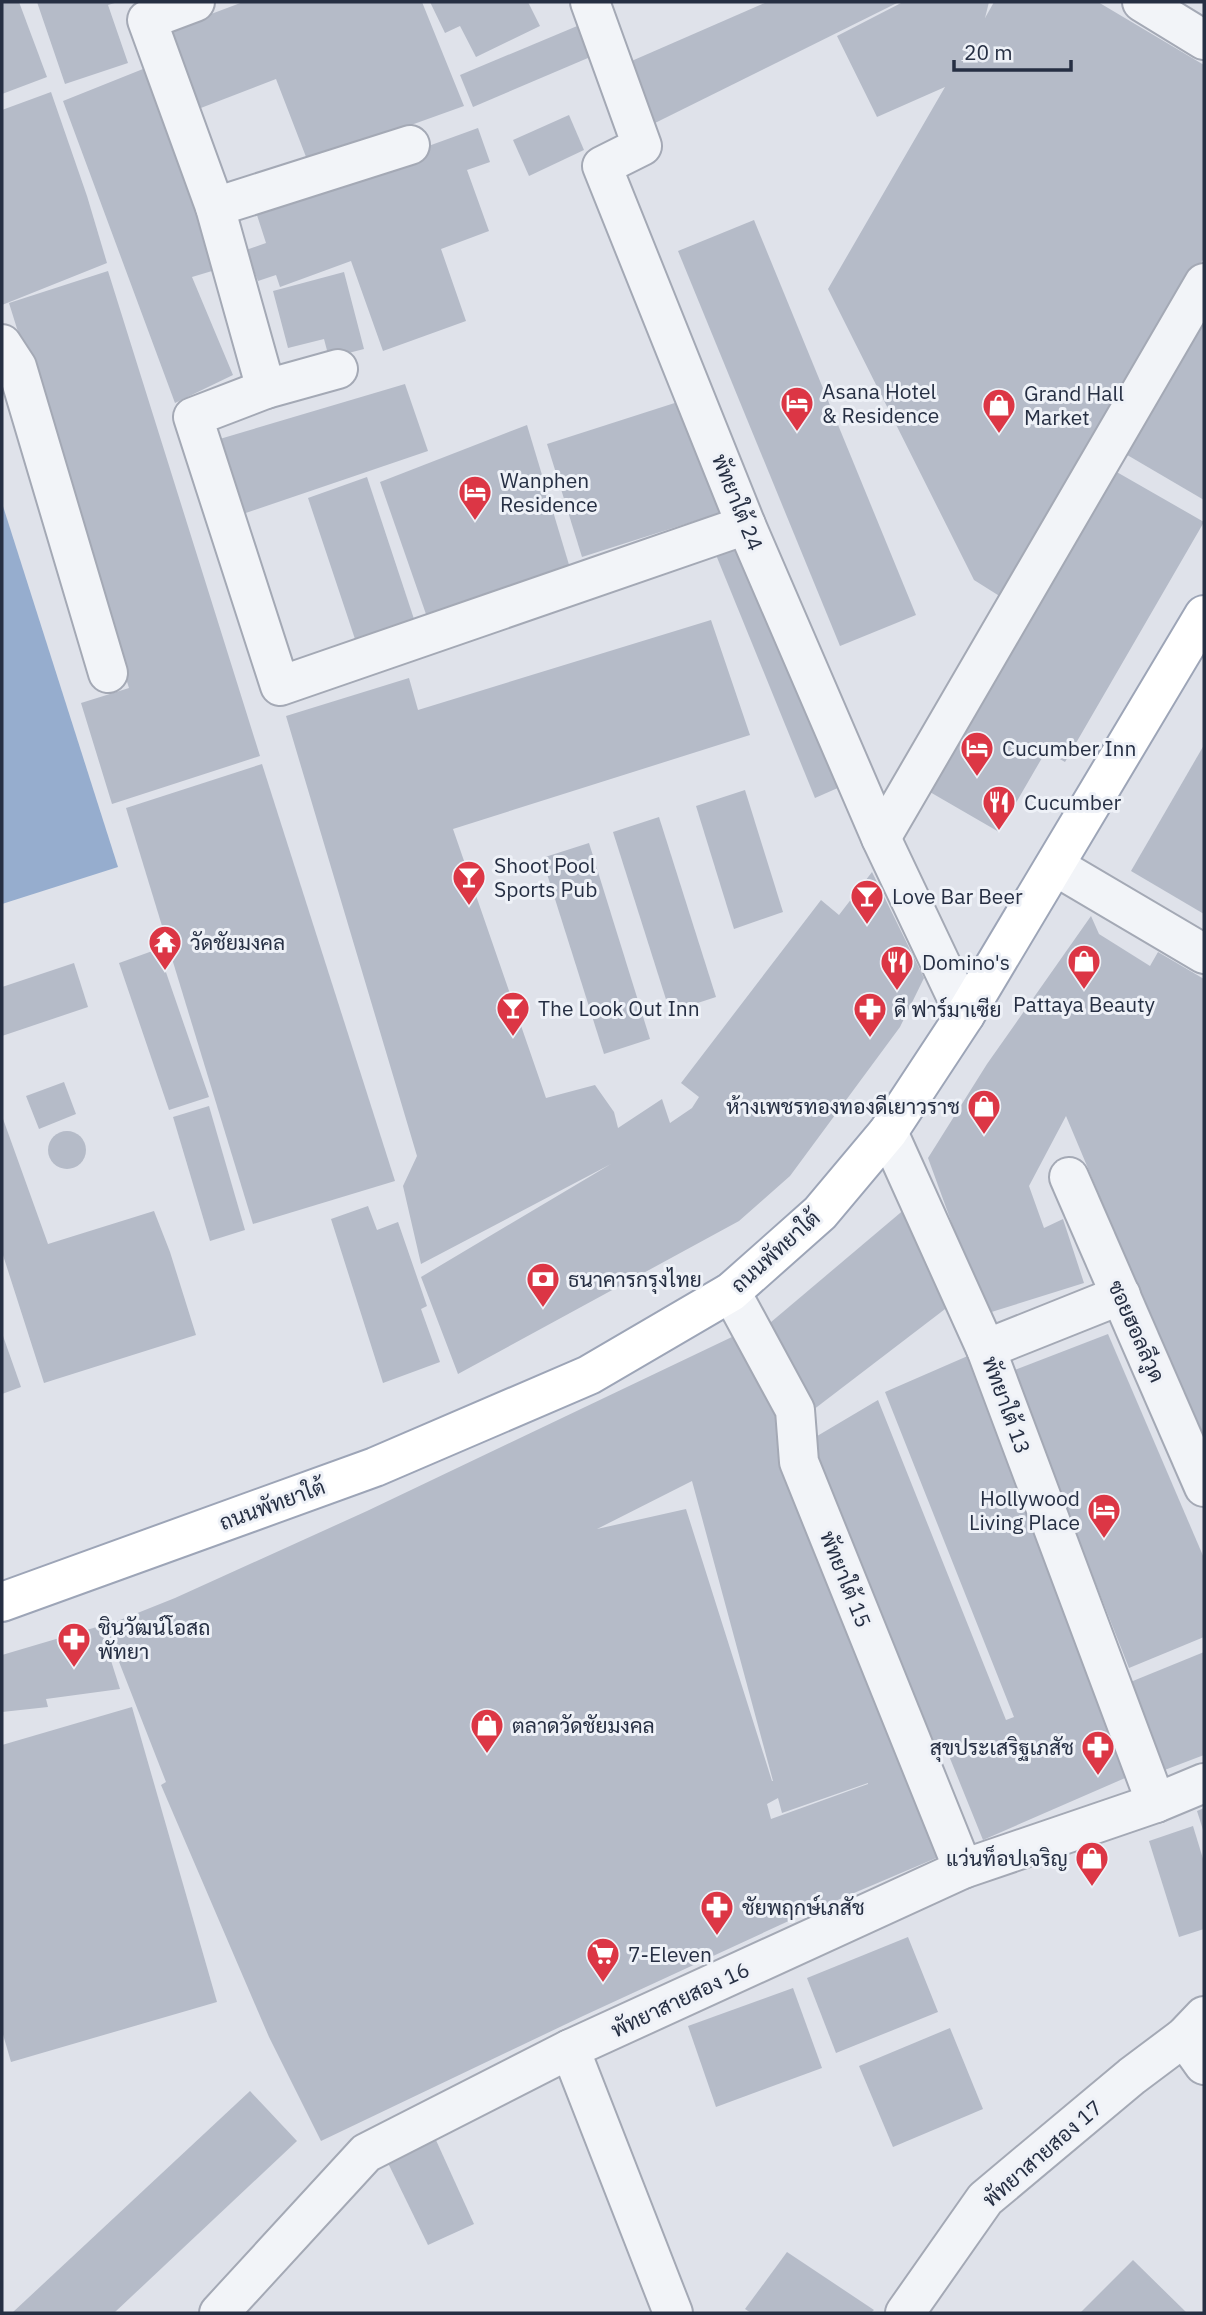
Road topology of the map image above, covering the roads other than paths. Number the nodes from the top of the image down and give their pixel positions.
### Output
1 (195, 2) edge
2 (590, 2) edge
3 (1142, 2) edge
4 (1204, 40) edge
5 (410, 145) dead end
6 (215, 207) junction
7 (1204, 283) edge
8 (2, 344) edge
9 (338, 369) dead end
10 (266, 389) junction
11 (746, 525) junction
12 (1199, 636) edge
13 (108, 673) dead end
14 (881, 838) junction
15 (1055, 866) junction
16 (1204, 954) edge
17 (965, 1015) junction
18 (888, 1132) junction
19 (1069, 1177) dead end
20 (731, 1292) junction
21 (1121, 1295) junction
22 (986, 1349) junction
23 (1204, 1487) edge
24 (2, 1602) edge
25 (1204, 1783) edge
26 (1156, 1803) junction
27 (964, 1869) junction
28 (1197, 2039) edge
29 (570, 2049) junction
30 (219, 2313) edge
31 (673, 2313) edge
32 (905, 2313) edge

1 - 6 street
2 - 11 street, พัทยาใต้ 24
3 - 4 street
5 - 6 street
6 - 10 street
7 - 14 street
8 - 13 street
9 - 10 street
10 - 11 street
11 - 14 street, พัทยาใต้ 24
12 - 15 main road, ถนนพัทยาใต้
14 - 17 street, พัทยาใต้ 24
15 - 16 street
15 - 17 main road, ถนนพัทยาใต้
17 - 18 main road, ถนนพัทยาใต้
18 - 20 main road, ถนนพัทยาใต้
18 - 22 street, พัทยาใต้ 13
19 - 21 street, ซอยฮอลลีวูด
20 - 24 main road, ถนนพัทยาใต้
20 - 27 street, พัทยาใต้ 15
21 - 22 street
21 - 23 street, ซอยฮอลลีวูด
22 - 26 street, พัทยาใต้ 13
25 - 26 street, พัทยาสายสอง 16
26 - 27 street, พัทยาสายสอง 16
27 - 29 street, พัทยาสายสอง 16
28 - 32 street, พัทยาสายสอง 17
29 - 30 street, พัทยาสายสอง 16
29 - 31 street

